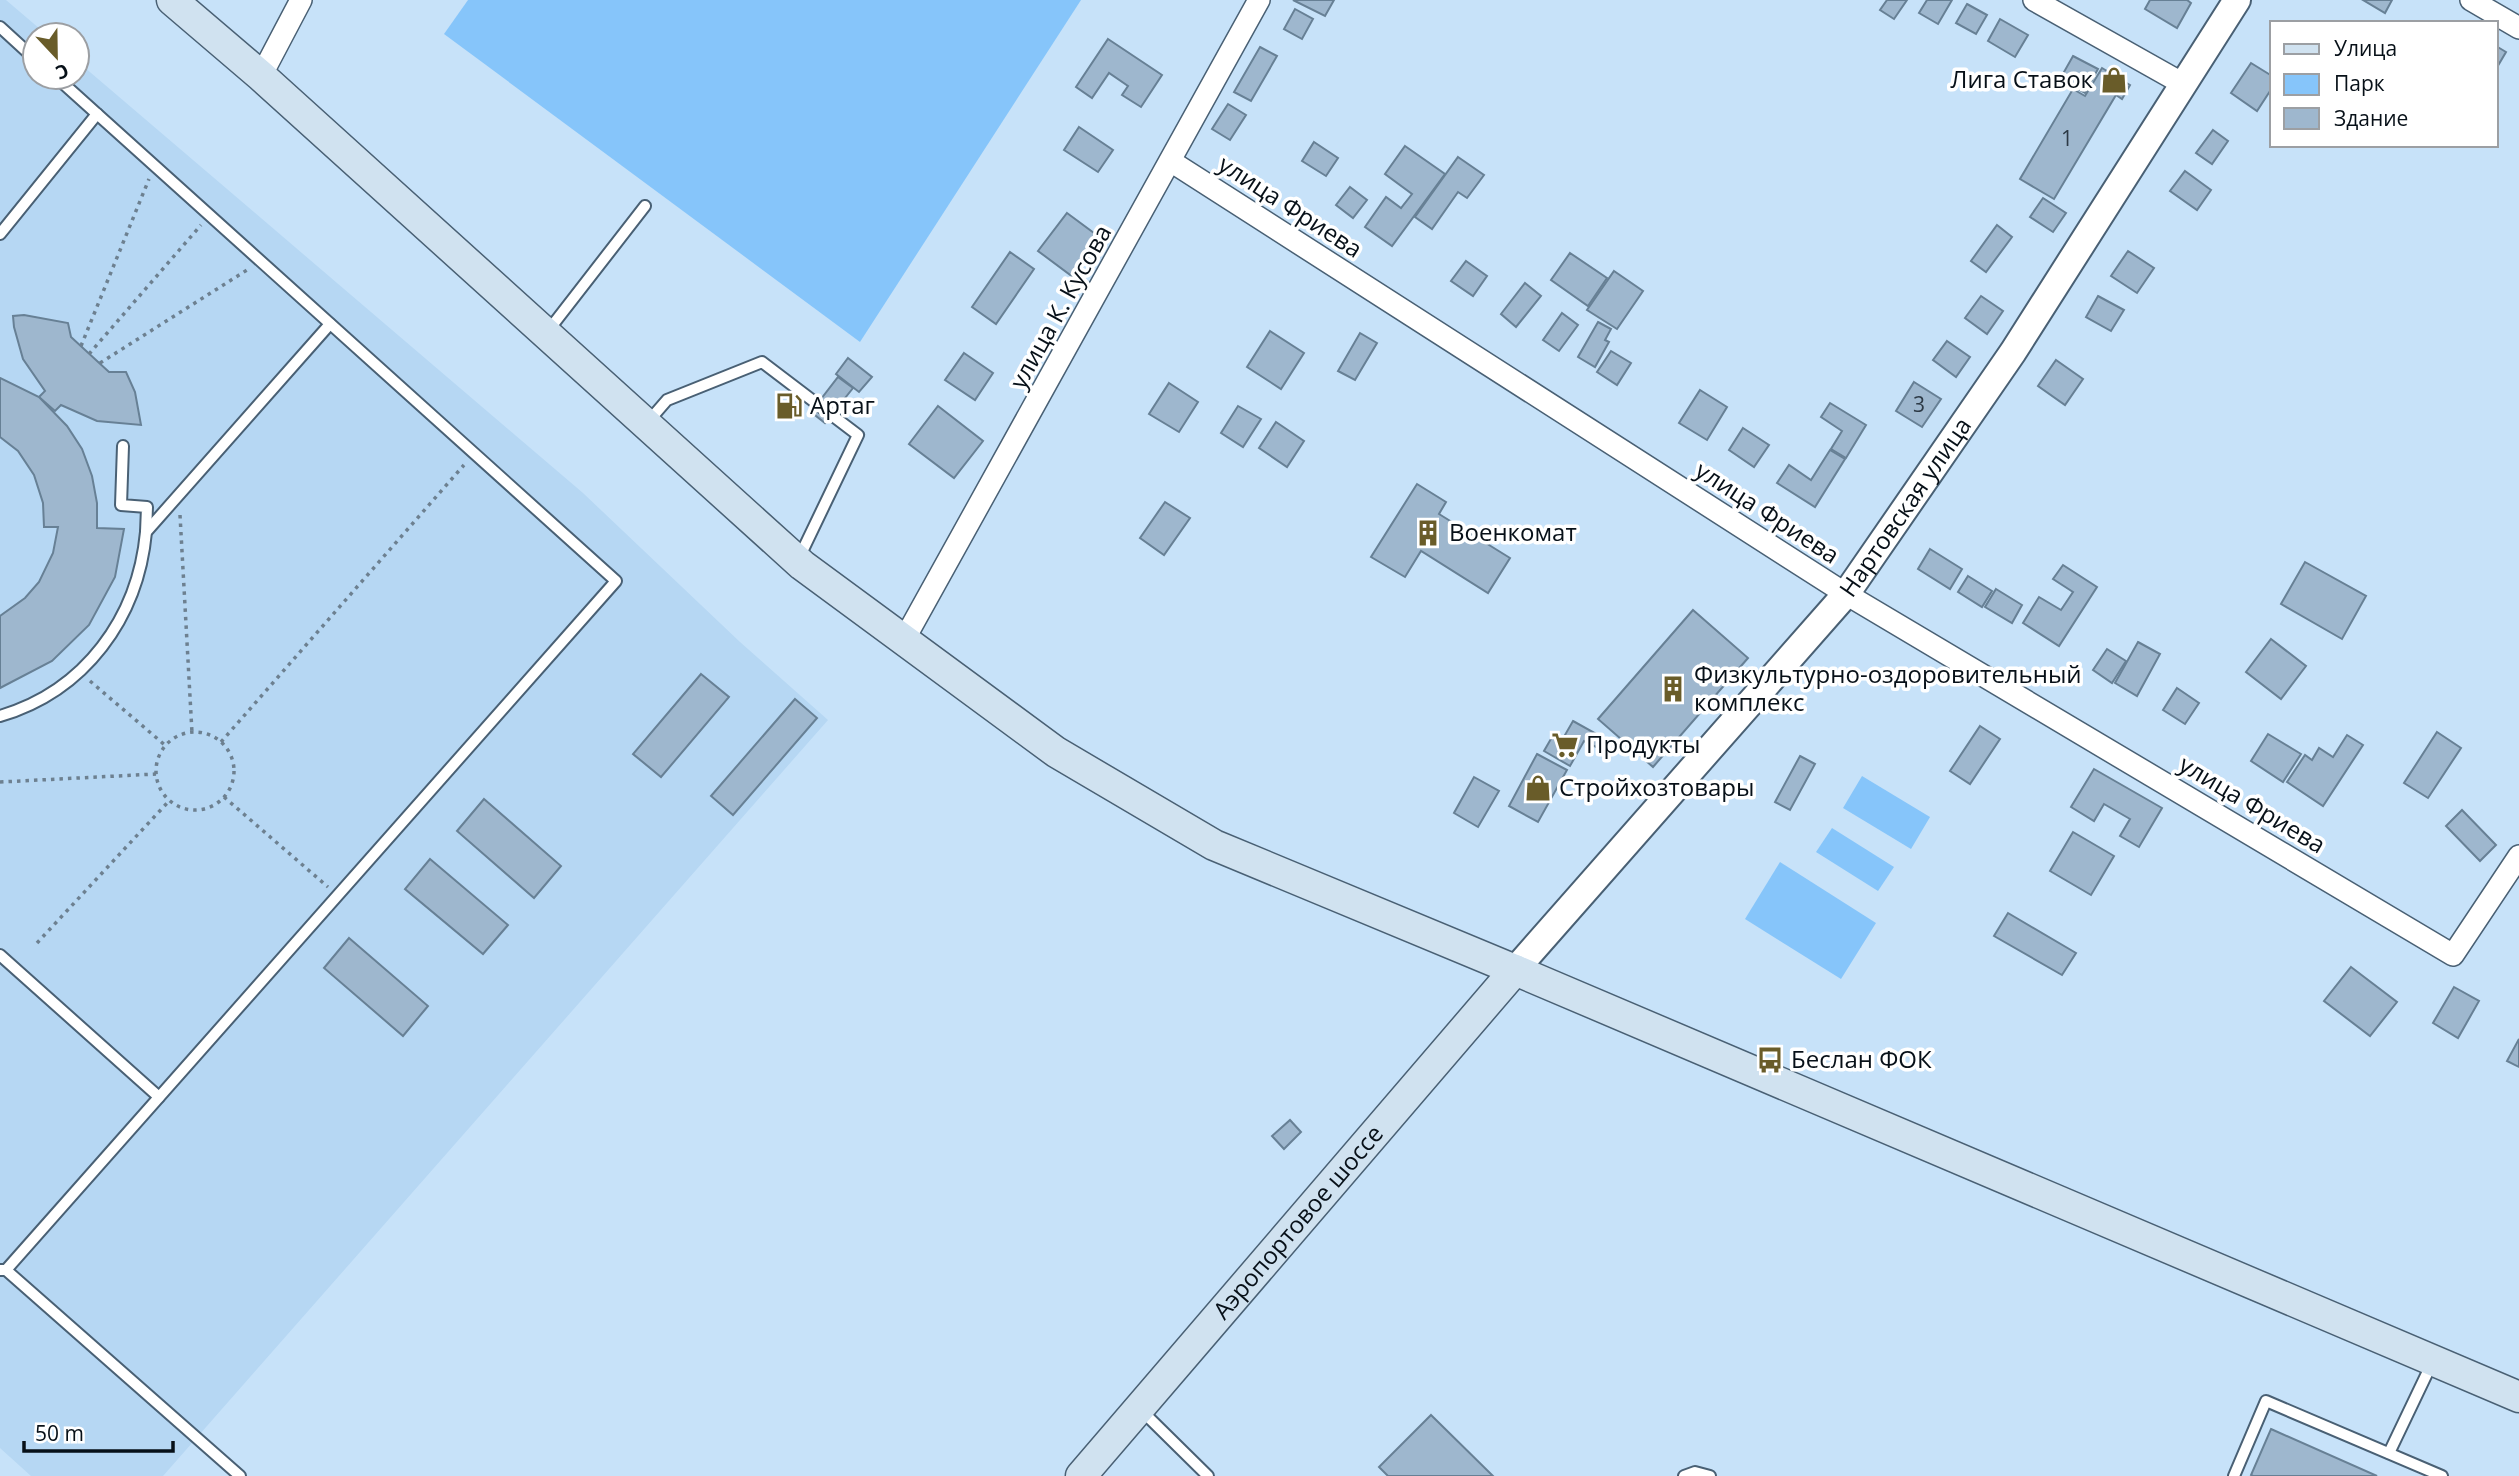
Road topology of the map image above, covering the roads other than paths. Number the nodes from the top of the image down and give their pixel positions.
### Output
1 (172, 0) edge
2 (301, 0) edge
3 (1259, 0) edge
4 (2034, 0) edge
5 (2237, 0) edge
6 (2471, 0) edge
7 (0, 27) edge
8 (2519, 28) edge
9 (21, 46) edge
10 (261, 76) junction
11 (2185, 85) junction
12 (71, 91) edge
13 (97, 114) junction
14 (1172, 162) junction
15 (645, 206) dead end
16 (0, 233) edge
17 (330, 324) junction
18 (546, 334) junction
19 (646, 424) junction
20 (123, 446) dead end
21 (169, 506) junction
22 (147, 507) junction
23 (146, 532) junction
24 (797, 560) junction
25 (1846, 594) junction
26 (905, 638) junction
27 (0, 716) edge
28 (2519, 856) edge
29 (0, 955) edge
30 (1515, 970) junction
31 (159, 1097) junction
32 (3, 1270) edge
33 (2434, 1360) junction
34 (2519, 1397) edge
35 (1139, 1408) junction
36 (2389, 1453) junction
37 (240, 1476) edge
38 (1081, 1476) edge
39 (1208, 1476) edge
40 (1684, 1476) edge
41 (1710, 1476) edge
42 (2234, 1476) edge
43 (2442, 1476) edge

1 - 10 main road
2 - 10 street
3 - 14 street, улица К. Кусова
4 - 11 street
5 - 11 street, Нартовская улица
6 - 8 street
7 - 9 lane
10 - 18 main road
11 - 25 street, Нартовская улица
12 - 13 lane
13 - 16 lane
13 - 17 lane
14 - 25 street, улица Фриева
14 - 26 street, улица К. Кусова
15 - 18 lane
17 - 21 lane
17 - 31 lane
18 - 19 main road
19 - 24 main road
19 - 24 lane
20 - 22 lane
21 - 22 lane
21 - 23 lane
22 - 23 lane
23 - 27 lane
24 - 26 main road
25 - 28 street, улица Фриева
25 - 30 street, Нартовская улица
26 - 30 main road
29 - 31 lane
30 - 33 main road
30 - 35 main road, Аэропортовое шоссе
31 - 32 lane
32 - 37 lane
33 - 34 main road
33 - 36 lane
35 - 38 main road, Аэропортовое шоссе
35 - 39 lane
36 - 42 lane
36 - 43 lane
40 - 41 lane

